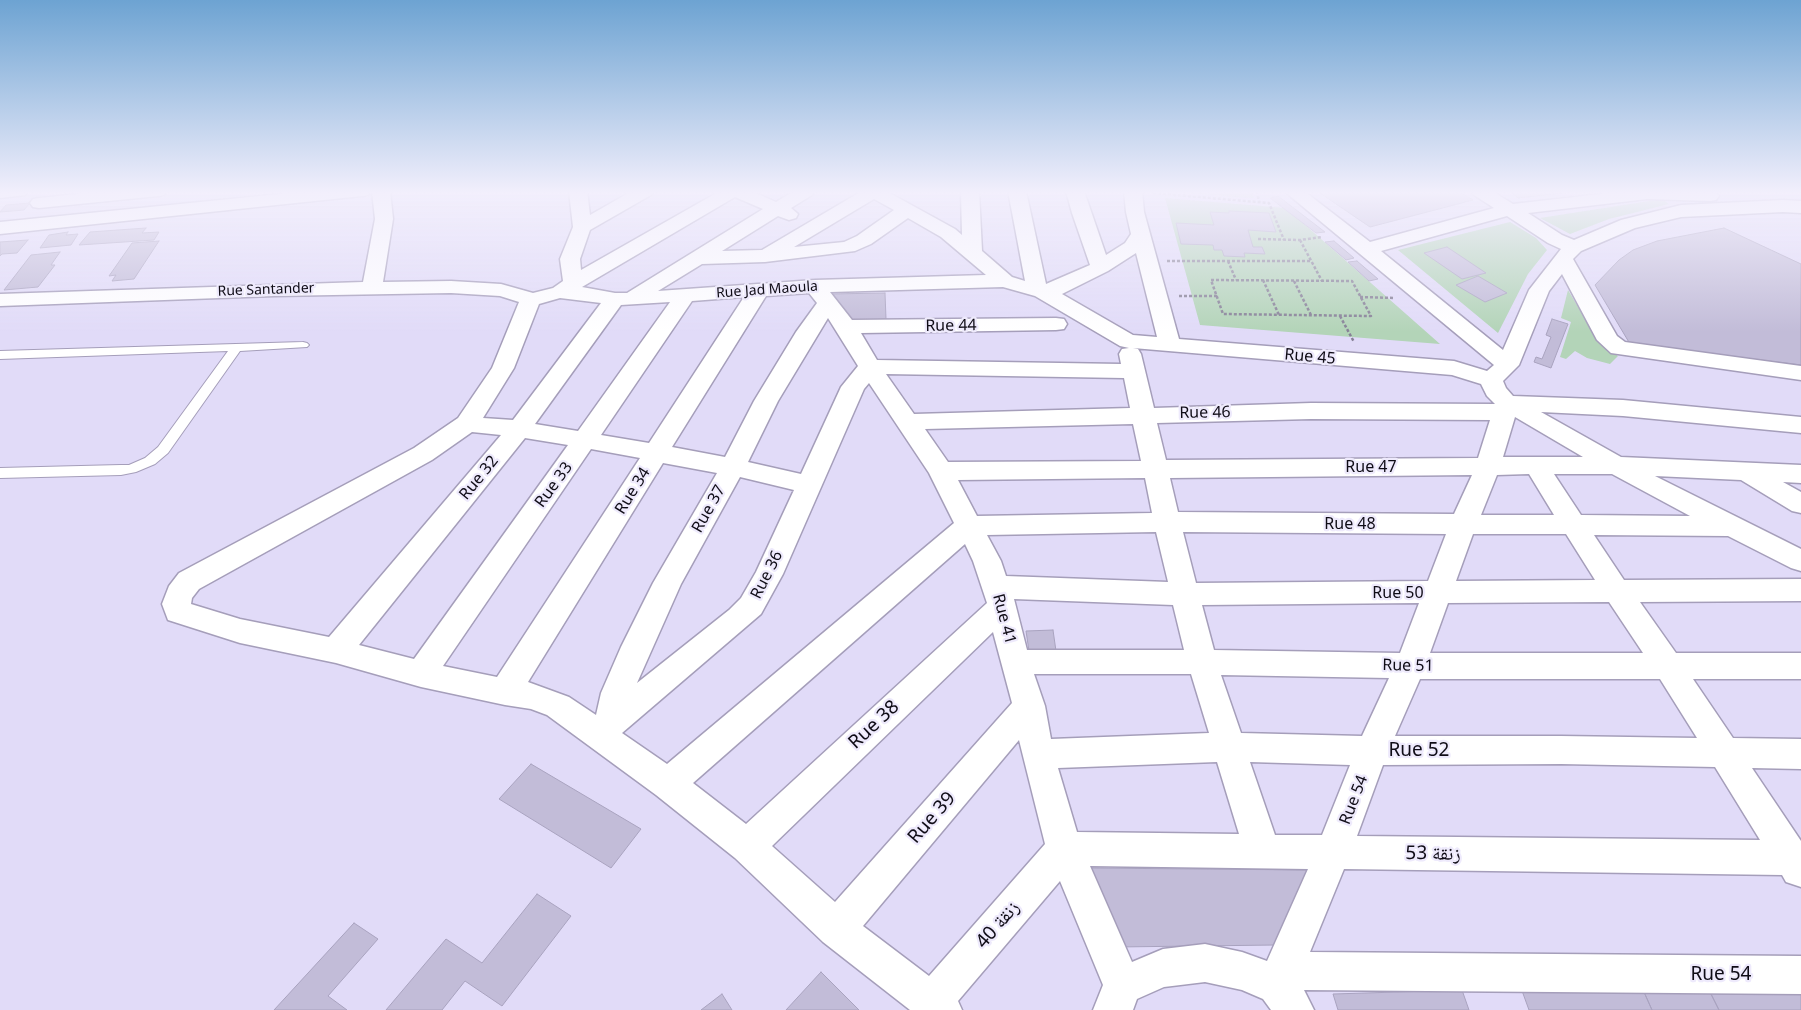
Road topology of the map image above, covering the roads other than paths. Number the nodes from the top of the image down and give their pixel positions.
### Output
1 (381, 238) edge
2 (578, 238) edge
3 (653, 238) edge
4 (730, 238) edge
5 (794, 238) edge
6 (867, 238) edge
7 (954, 238) edge
8 (972, 238) edge
9 (1027, 238) edge
10 (1091, 238) edge
11 (1138, 238) edge
12 (1142, 238) edge
13 (1354, 238) edge
14 (1406, 238) edge
15 (1554, 238) edge
16 (1599, 238) edge
17 (1367, 249) junction
18 (972, 252) junction
19 (1568, 253) junction
20 (765, 256) junction
21 (696, 258) junction
22 (1102, 266) junction
23 (1005, 281) junction
24 (372, 288) junction
25 (567, 288) junction
26 (759, 290) junction
27 (1039, 290) junction
28 (822, 295) junction
29 (685, 296) junction
30 (623, 299) junction
31 (0, 300) edge
32 (530, 300) junction
33 (1056, 324) dead end
34 (846, 327) junction
35 (1128, 341) junction
36 (303, 345) dead end
37 (1170, 345) junction
38 (237, 347) junction
39 (0, 355) edge
40 (1508, 364) junction
41 (870, 367) junction
42 (1133, 371) junction
43 (1801, 373) edge
44 (1500, 399) junction
45 (1143, 414) junction
46 (907, 422) junction
47 (467, 424) junction
48 (1801, 424) edge
49 (519, 429) junction
50 (586, 440) junction
51 (657, 453) junction
52 (1616, 465) junction
53 (1488, 466) junction
54 (1536, 466) junction
55 (733, 467) junction
56 (1155, 469) junction
57 (941, 471) junction
58 (1744, 471) junction
59 (0, 473) edge
60 (1801, 474) edge
61 (810, 485) junction
62 (1801, 504) edge
63 (1167, 522) junction
64 (1463, 525) junction
65 (1574, 525) junction
66 (968, 526) junction
67 (1732, 526) junction
68 (1801, 561) edge
69 (1801, 590) edge
70 (1616, 592) junction
71 (1436, 593) junction
72 (1186, 594) junction
73 (999, 596) junction
74 (336, 652) junction
75 (1015, 662) junction
76 (1202, 662) junction
77 (1410, 666) junction
78 (1801, 666) edge
79 (1669, 667) junction
80 (421, 674) junction
81 (505, 692) junction
82 (1029, 706) junction
83 (604, 729) junction
84 (1228, 747) junction
85 (1372, 751) junction
86 (1723, 753) junction
87 (1038, 754) junction
88 (1801, 754) edge
89 (668, 784) junction
90 (747, 846) junction
91 (1064, 848) junction
92 (1262, 850) junction
93 (1334, 853) junction
94 (1798, 863) edge
95 (836, 929) junction
96 (1801, 975) edge
97 (1284, 989) edge
98 (1118, 997) edge
99 (937, 1006) edge

1 - 24 street
2 - 25 street
3 - 25 street
4 - 21 street
5 - 20 street
6 - 20 street
7 - 18 street
8 - 18 street
9 - 27 street
10 - 22 street
11 - 22 street
12 - 37 street
13 - 17 street
14 - 17 street
15 - 19 street
16 - 19 street
17 - 40 street
18 - 23 street
19 - 40 street
19 - 43 street
20 - 21 street
21 - 30 street
22 - 27 street
23 - 27 street
23 - 28 street, Rue Jad Maoula
24 - 31 street, Rue Santander
24 - 32 street, Rue Santander
25 - 30 street, Rue Jad Maoula
25 - 32 street, Rue Jad Maoula
26 - 28 street, Rue Jad Maoula
26 - 29 street, Rue Jad Maoula
26 - 51 street, Rue 34
27 - 35 street
28 - 34 street, Rue 41
28 - 55 street, Rue 37
29 - 30 street, Rue Jad Maoula
29 - 50 street, Rue 33
30 - 49 street, Rue 32
32 - 47 street
33 - 34 street, Rue 44
34 - 41 street, Rue 41
35 - 37 street, Rue 45
35 - 42 street
36 - 38 lane
37 - 44 street, Rue 45
38 - 39 lane
38 - 59 lane
40 - 44 street
41 - 42 street
41 - 46 street, Rue 41
41 - 61 street, Rue 36
42 - 45 street
44 - 45 street, Rue 46
44 - 48 street
44 - 52 street, Rue 45
44 - 53 street, Rue 54
45 - 46 street, Rue 46
45 - 56 street
46 - 57 street, Rue 41
47 - 49 street
47 - 74 street
49 - 50 street
49 - 74 street, Rue 32
50 - 51 street
50 - 80 street, Rue 33
51 - 55 street
51 - 81 street, Rue 34
52 - 54 street, Rue 47
52 - 58 street, Rue 47
52 - 67 street, Rue 45
53 - 54 street, Rue 47
53 - 56 street, Rue 47
53 - 64 street, Rue 54
54 - 65 street
55 - 61 street
55 - 83 street, Rue 37
56 - 57 street, Rue 47
56 - 63 street
57 - 66 street, Rue 41
58 - 60 street, Rue 47
58 - 62 street
61 - 83 street, Rue 36
63 - 64 street, Rue 48
63 - 66 street, Rue 48
63 - 72 street
64 - 65 street, Rue 48
64 - 71 street, Rue 54
65 - 67 street, Rue 48
65 - 70 street
66 - 73 street, Rue 41
66 - 89 street
67 - 68 street, Rue 45
69 - 70 street, Rue 50
70 - 71 street, Rue 50
70 - 79 street
71 - 72 street, Rue 50
71 - 77 street, Rue 54
72 - 73 street, Rue 50
72 - 76 street
73 - 75 street, Rue 41
73 - 90 street, Rue 38
74 - 80 street
75 - 76 street, Rue 51
75 - 82 street, Rue 41
76 - 77 street, Rue 51
76 - 84 street
77 - 79 street, Rue 51
77 - 85 street, Rue 54
78 - 79 street, Rue 51
79 - 86 street
80 - 81 street
81 - 83 street
82 - 87 street, Rue 41
82 - 95 street, Rue 39
83 - 89 street
84 - 85 street, Rue 52
84 - 87 street, Rue 52
84 - 92 street
85 - 86 street, Rue 52
85 - 93 street, Rue 54
86 - 88 street, Rue 52
86 - 94 street
87 - 91 street, Rue 41
89 - 90 street
90 - 95 street
91 - 92 street, زنقة 53
91 - 98 street, Rue 41
91 - 99 street, زنقة 40
92 - 93 street, زنقة 53
93 - 94 street, زنقة 53
93 - 97 street, Rue 54
95 - 99 street
96 - 97 street, Rue 54
97 - 98 street

